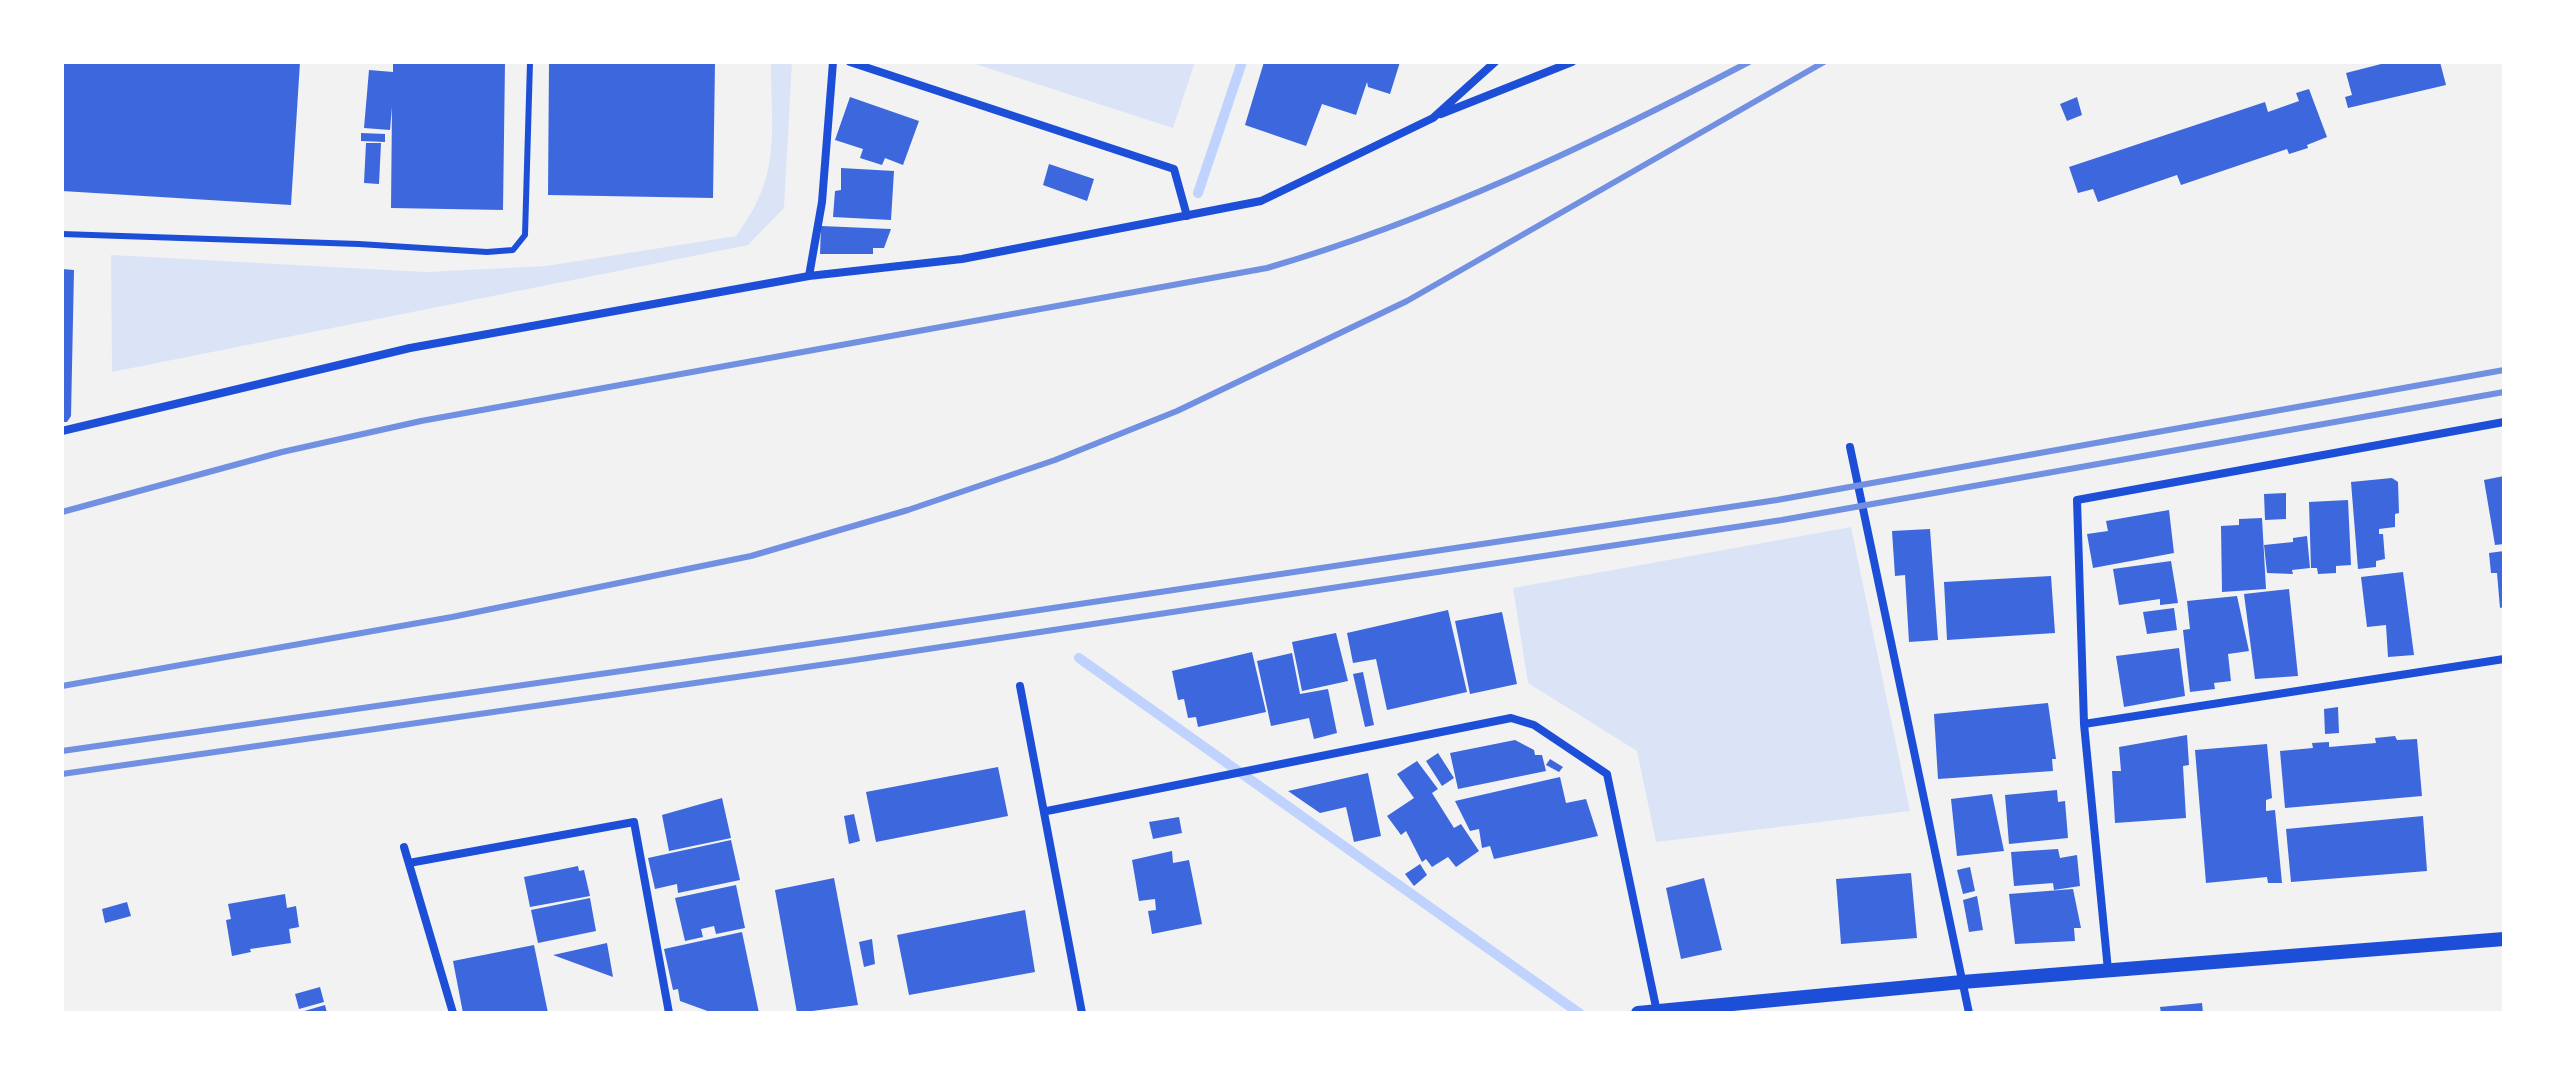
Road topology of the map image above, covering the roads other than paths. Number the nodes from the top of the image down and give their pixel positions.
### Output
1 (530, 62) edge
2 (833, 62) edge
3 (850, 62) edge
4 (1495, 62) edge
5 (1572, 62) edge
6 (1433, 118) junction
7 (1187, 216) junction
8 (62, 234) edge
9 (809, 276) junction
10 (2504, 422) edge
11 (62, 431) edge
12 (1850, 447) dead end
13 (2504, 659) edge
14 (1020, 686) dead end
15 (2084, 724) junction
16 (1047, 811) junction
17 (404, 847) dead end
18 (409, 863) junction
19 (2504, 939) edge
20 (2108, 970) junction
21 (1962, 982) junction
22 (1657, 1012) edge
23 (453, 1013) edge
24 (669, 1013) edge
25 (1082, 1013) edge
26 (1638, 1013) edge
27 (1969, 1013) edge

1 - 8 lane
2 - 9 street
3 - 7 street
4 - 6 street
5 - 6 street
6 - 7 street
7 - 9 street
9 - 11 street
10 - 15 street
12 - 21 street
13 - 15 street
14 - 16 street
15 - 20 street
16 - 22 street
16 - 25 street
17 - 18 street
18 - 23 street
18 - 24 street
19 - 20 street
20 - 21 street
21 - 22 street
21 - 27 street
22 - 26 street

